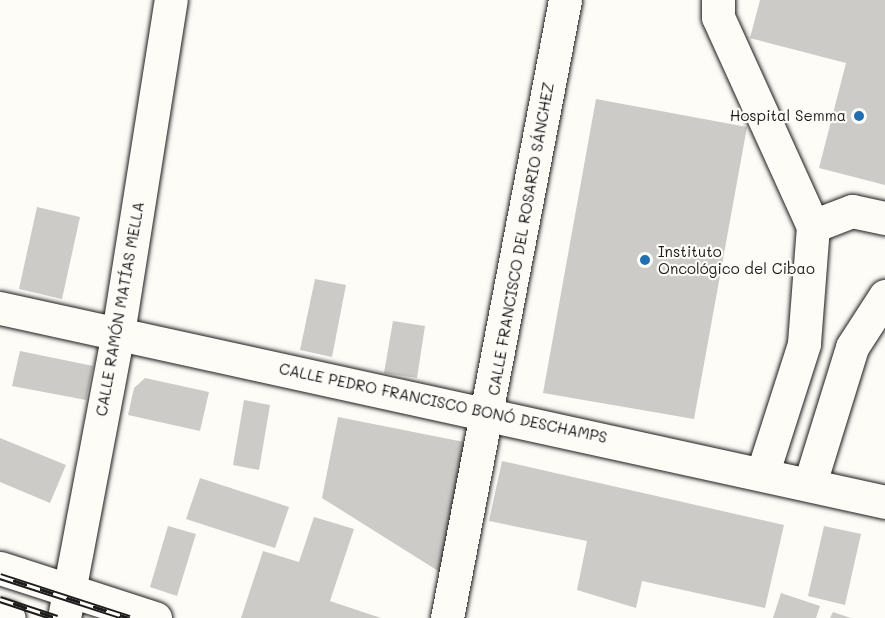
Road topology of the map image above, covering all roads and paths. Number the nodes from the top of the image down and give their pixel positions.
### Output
1 (171, 0) edge
2 (565, 0) edge
3 (718, 0) edge
4 (885, 218) edge
5 (813, 226) junction
6 (885, 296) edge
7 (0, 308) edge
8 (118, 333) junction
9 (490, 412) junction
10 (763, 472) junction
11 (810, 483) junction
12 (885, 502) edge
13 (0, 568) edge
14 (66, 604) edge
15 (0, 615) edge
16 (9, 618) edge
17 (155, 618) edge
18 (447, 618) edge

1 - 8 street, CALLE RAMÓN MATÍAS MELLA
2 - 9 street, CALLE FRANCISCO DEL ROSARIO SÁNCHEZ
3 - 5 street
4 - 5 street
5 - 10 street
6 - 11 street
7 - 8 street, CALLE PEDRO FRANCISCO BONÓ DESCHAMPS
8 - 9 street, CALLE PEDRO FRANCISCO BONÓ DESCHAMPS
8 - 14 street, CALLE RAMÓN MATÍAS MELLA
9 - 10 street, CALLE PEDRO FRANCISCO BONÓ DESCHAMPS
9 - 18 street, CALLE FRANCISCO DEL ROSARIO SÁNCHEZ
10 - 11 street, CALLE PEDRO FRANCISCO BONÓ DESCHAMPS
11 - 12 street, CALLE PEDRO FRANCISCO BONÓ DESCHAMPS
13 - 14 street
14 - 17 street
15 - 16 street

